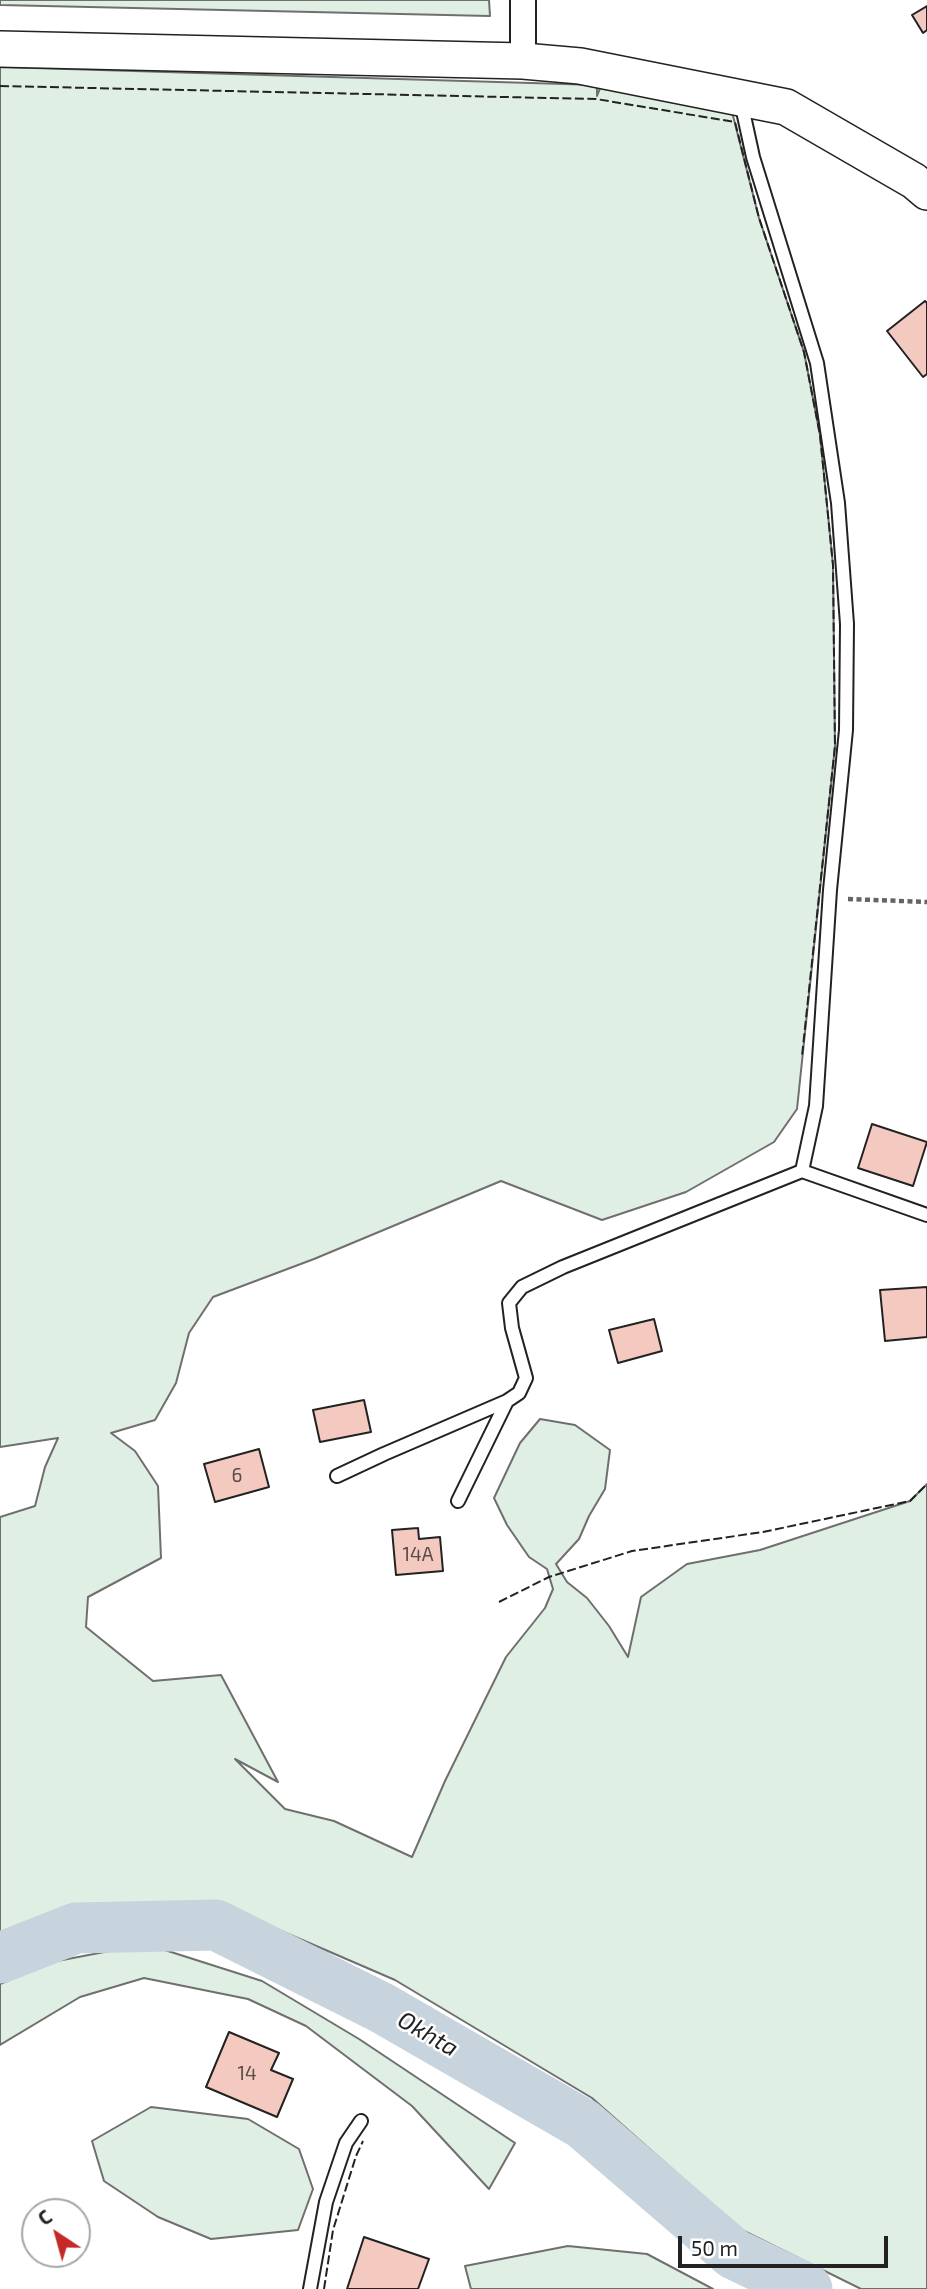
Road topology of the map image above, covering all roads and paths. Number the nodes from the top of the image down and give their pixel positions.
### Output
1 (523, 0) edge
2 (0, 49) edge
3 (523, 61) junction
4 (740, 98) junction
5 (927, 192) edge
6 (830, 898) junction
7 (927, 902) edge
8 (802, 1171) junction
9 (927, 1214) edge
10 (507, 1401) junction
11 (337, 1476) dead end
12 (458, 1501) dead end
13 (361, 2121) dead end
14 (310, 2289) edge

1 - 3 street
2 - 3 street
3 - 4 street
4 - 5 street
4 - 6 lane
6 - 7 path
6 - 8 lane
8 - 9 lane
8 - 10 lane
10 - 11 lane
10 - 12 lane
13 - 14 lane

